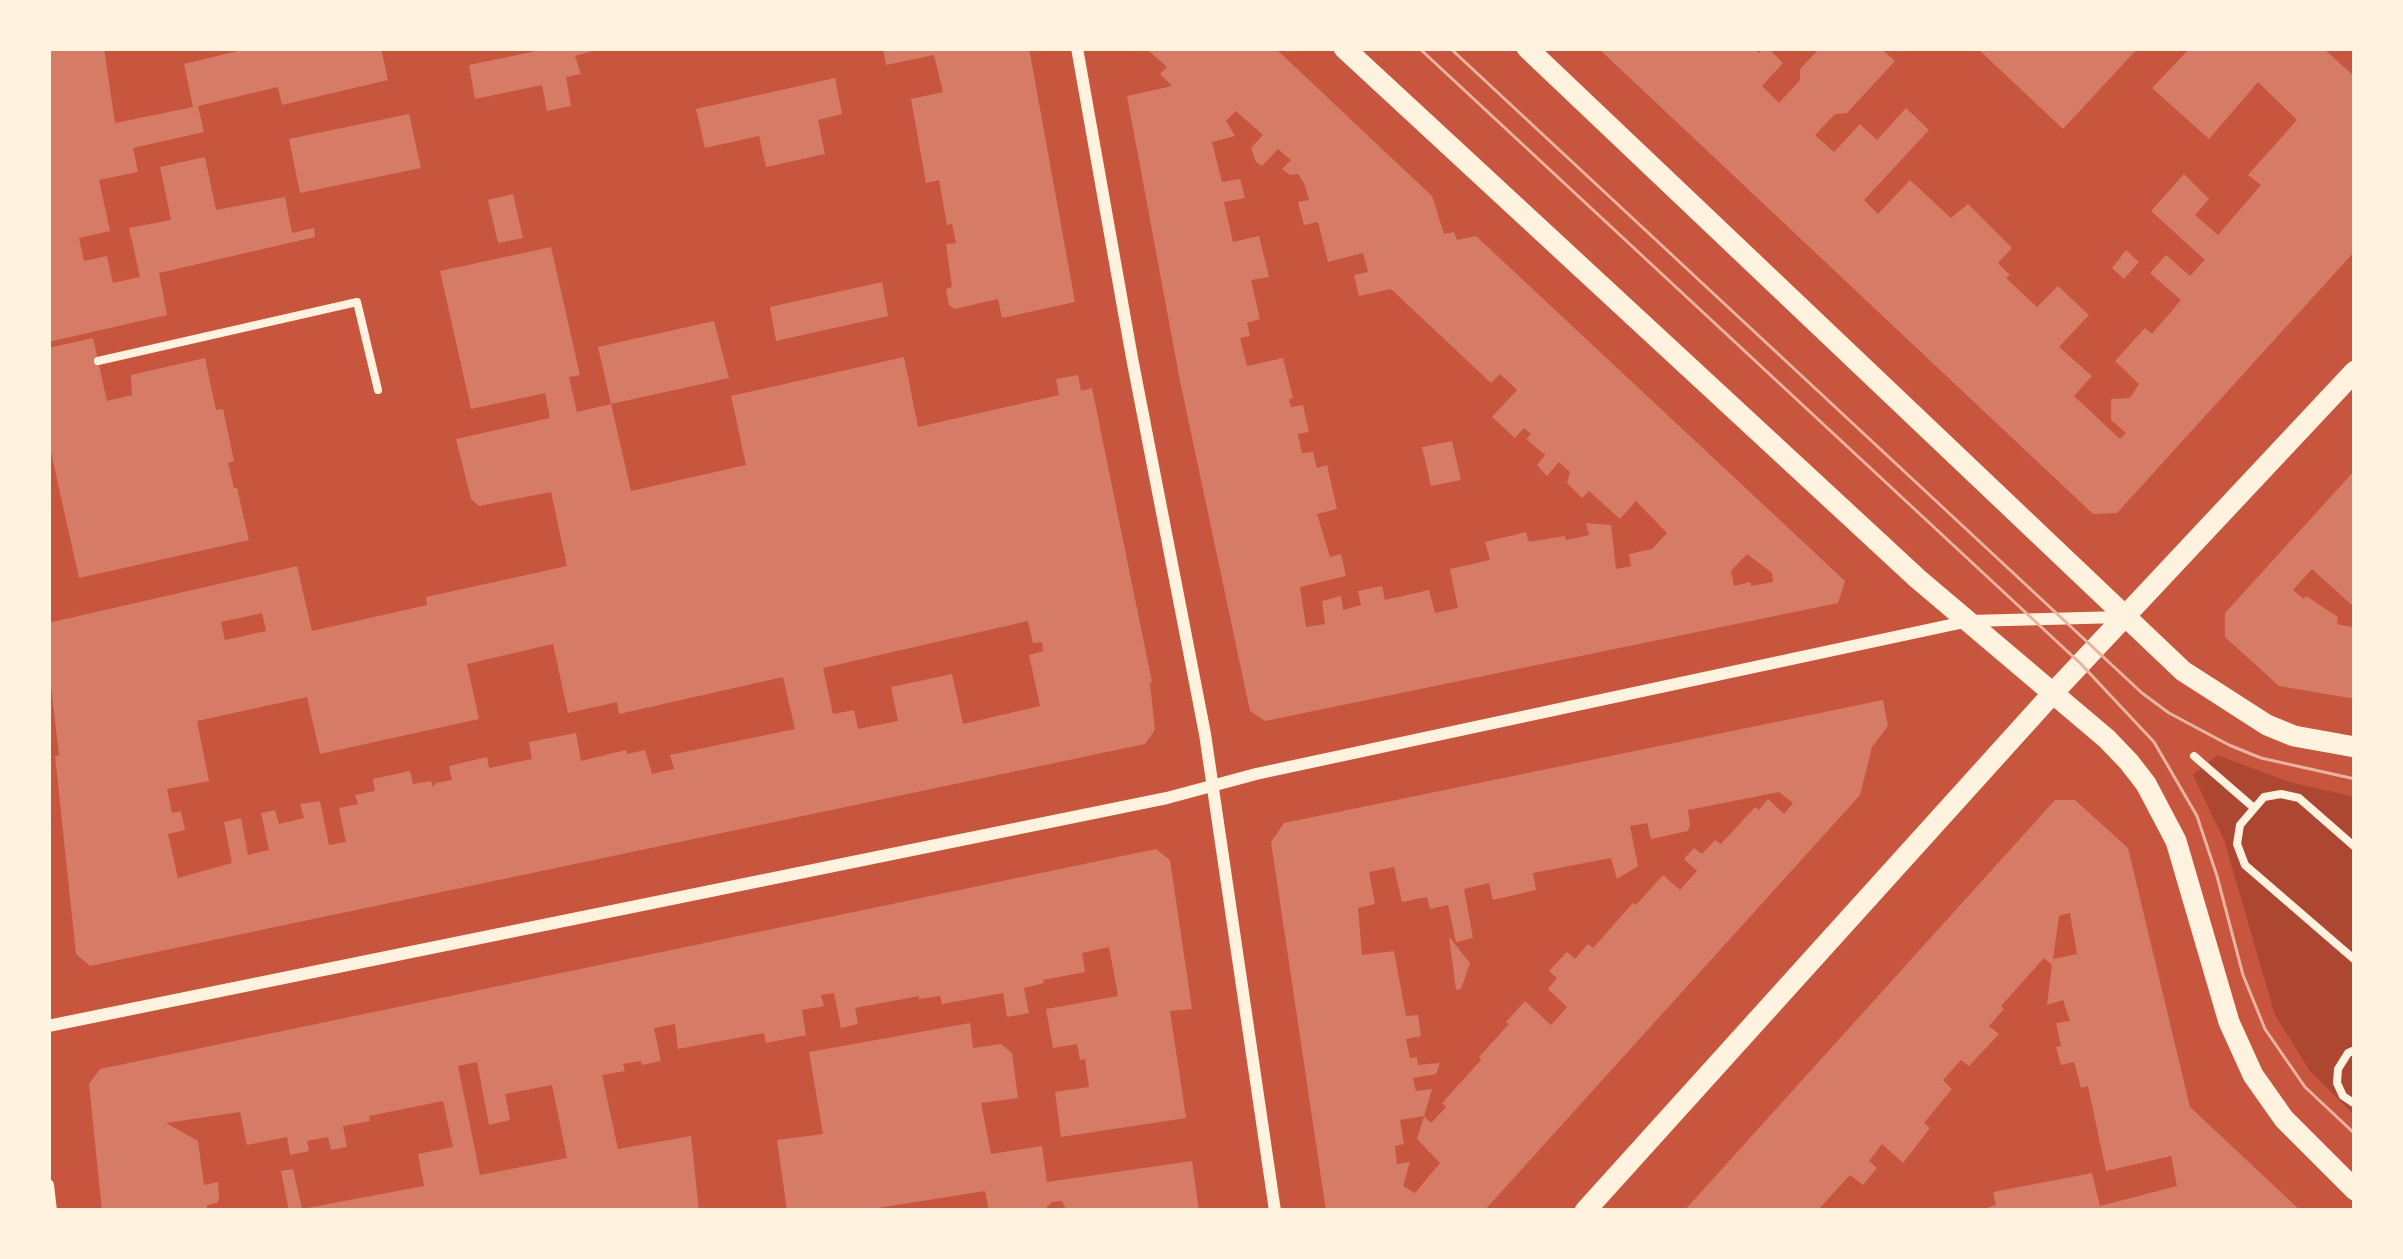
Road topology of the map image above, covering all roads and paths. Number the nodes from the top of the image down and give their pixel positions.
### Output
1 (1077, 48) edge
2 (1344, 48) edge
3 (1527, 48) edge
4 (98, 361) dead end
5 (2355, 371) edge
6 (378, 390) dead end
7 (2126, 617) junction
8 (1969, 621) junction
9 (2053, 693) junction
10 (2355, 747) edge
11 (2194, 756) dead end
12 (1212, 786) junction
13 (2254, 808) junction
14 (2355, 847) edge
15 (2355, 960) edge
16 (48, 1026) edge
17 (2355, 1051) edge
18 (2355, 1104) edge
19 (48, 1185) edge
20 (2355, 1190) edge
21 (50, 1211) edge
22 (1275, 1211) edge
23 (1585, 1211) edge

1 - 12 street
2 - 8 street
3 - 7 street
4 - 6 path
5 - 7 street
7 - 8 street
7 - 9 street
7 - 10 street
8 - 9 street
8 - 12 street
9 - 20 street
9 - 23 street
11 - 13 path
12 - 16 street
12 - 22 street
13 - 14 path
13 - 15 path
17 - 18 path
19 - 21 street

